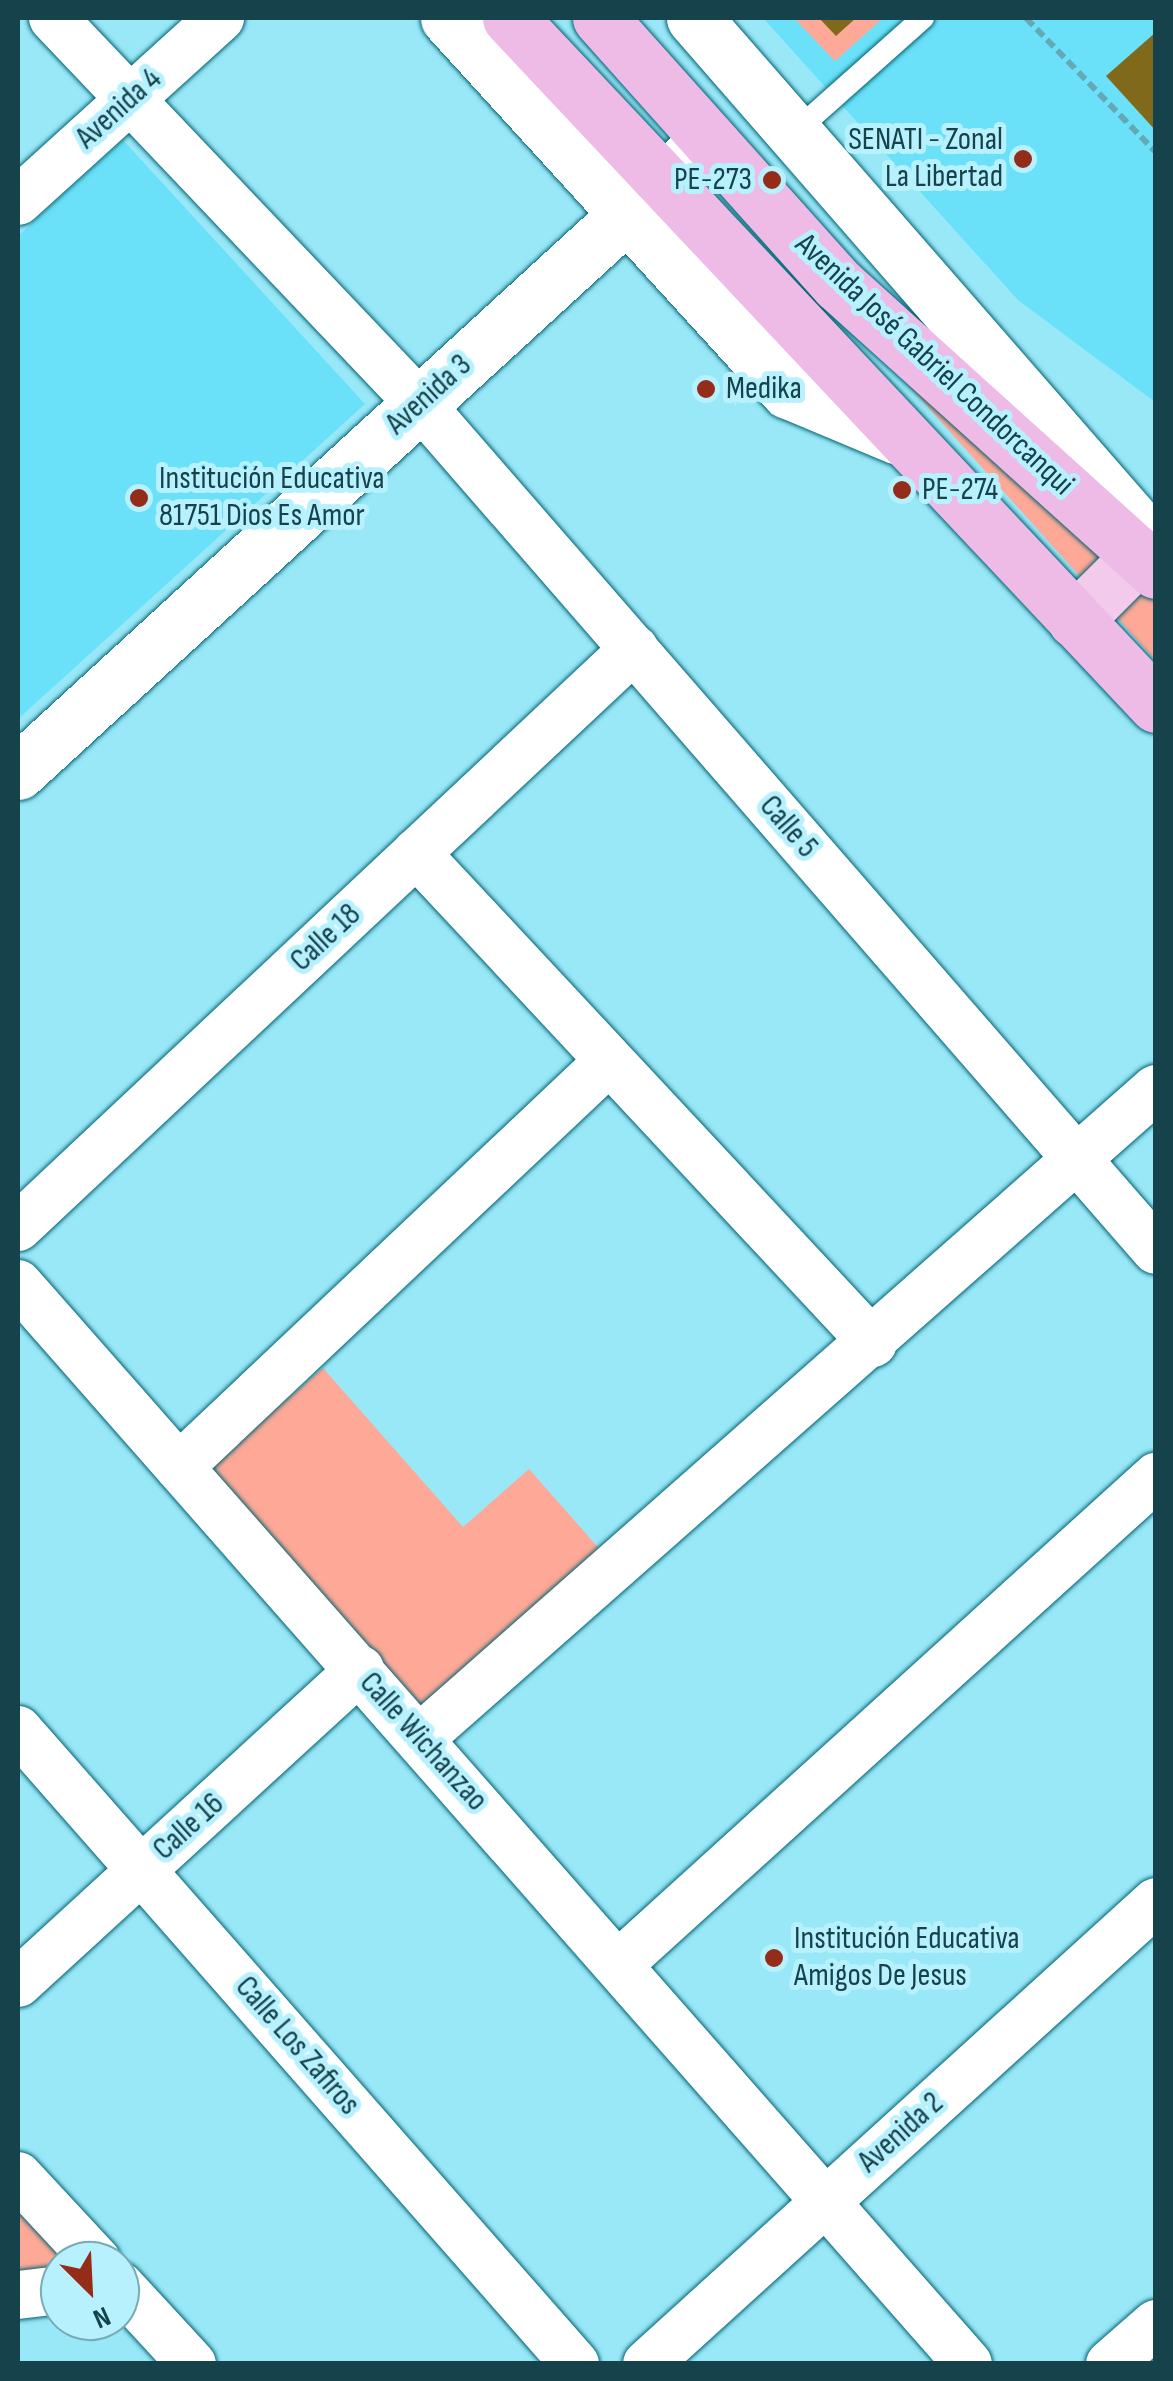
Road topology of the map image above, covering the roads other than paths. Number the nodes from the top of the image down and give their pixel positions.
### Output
1 (53, 18) edge
2 (220, 18) edge
3 (448, 18) edge
4 (510, 18) edge
5 (600, 18) edge
6 (694, 18) edge
7 (924, 18) edge
8 (128, 101) junction
9 (796, 131) junction
10 (708, 140) junction
11 (643, 199) junction
12 (18, 201) edge
13 (420, 404) junction
14 (1150, 558) edge
15 (1075, 620) junction
16 (634, 649) junction
17 (1156, 705) edge
18 (18, 772) edge
19 (416, 854) junction
20 (610, 1061) junction
21 (1156, 1089) edge
22 (1076, 1161) junction
23 (18, 1226) edge
24 (1156, 1250) edge
25 (18, 1284) edge
26 (873, 1343) junction
27 (179, 1467) junction
28 (1156, 1477) edge
29 (360, 1670) junction
30 (18, 1730) edge
31 (420, 1738) junction
32 (143, 1869) junction
33 (1156, 1902) edge
34 (620, 1964) junction
35 (18, 1983) edge
36 (18, 2176) edge
37 (829, 2199) junction
38 (78, 2241) edge
39 (140, 2308) edge
40 (1156, 2324) edge
41 (192, 2364) edge
42 (575, 2364) edge
43 (647, 2364) edge
44 (968, 2364) edge
45 (1110, 2364) edge

1 - 8 street, Calle 5
2 - 8 street, Avenida 4
3 - 11 street, Avenida José Gabriel Condorcanqui
4 - 11 highway, Avenida José Gabriel Condorcanqui
5 - 10 highway, Avenida José Gabriel Condorcanqui
6 - 9 street, Avenida José Gabriel Condorcanqui
7 - 9 lane
8 - 12 street, Avenida 4
8 - 13 street, Calle 5
9 - 14 street, Avenida José Gabriel Condorcanqui
10 - 11 street, Avenida 3
10 - 14 highway, Avenida José Gabriel Condorcanqui
11 - 13 street, Avenida 3
11 - 15 highway, Avenida José Gabriel Condorcanqui
13 - 16 street, Calle 5
13 - 18 street, Avenida 3
14 - 15 main road
15 - 17 highway, Avenida José Gabriel Condorcanqui
16 - 19 street, Calle 18
16 - 22 street, Calle 5
19 - 20 street
19 - 23 street, Calle 18
20 - 26 street
20 - 27 street
21 - 22 street
22 - 24 street, Calle 5
22 - 26 street
25 - 27 street, Calle Wichanzao
26 - 31 street
27 - 29 street, Calle Wichanzao
28 - 34 street
29 - 31 street, Calle Wichanzao
29 - 32 street, Calle 16
30 - 32 street, Calle Los Zafiros
31 - 34 street, Calle Wichanzao
32 - 35 street, Calle 16
32 - 42 street, Calle Los Zafiros
33 - 37 street, Avenida 2
34 - 37 street, Calle Wichanzao
36 - 38 street
37 - 43 street, Avenida 2
37 - 44 street, Calle Wichanzao
39 - 41 street
40 - 45 street

